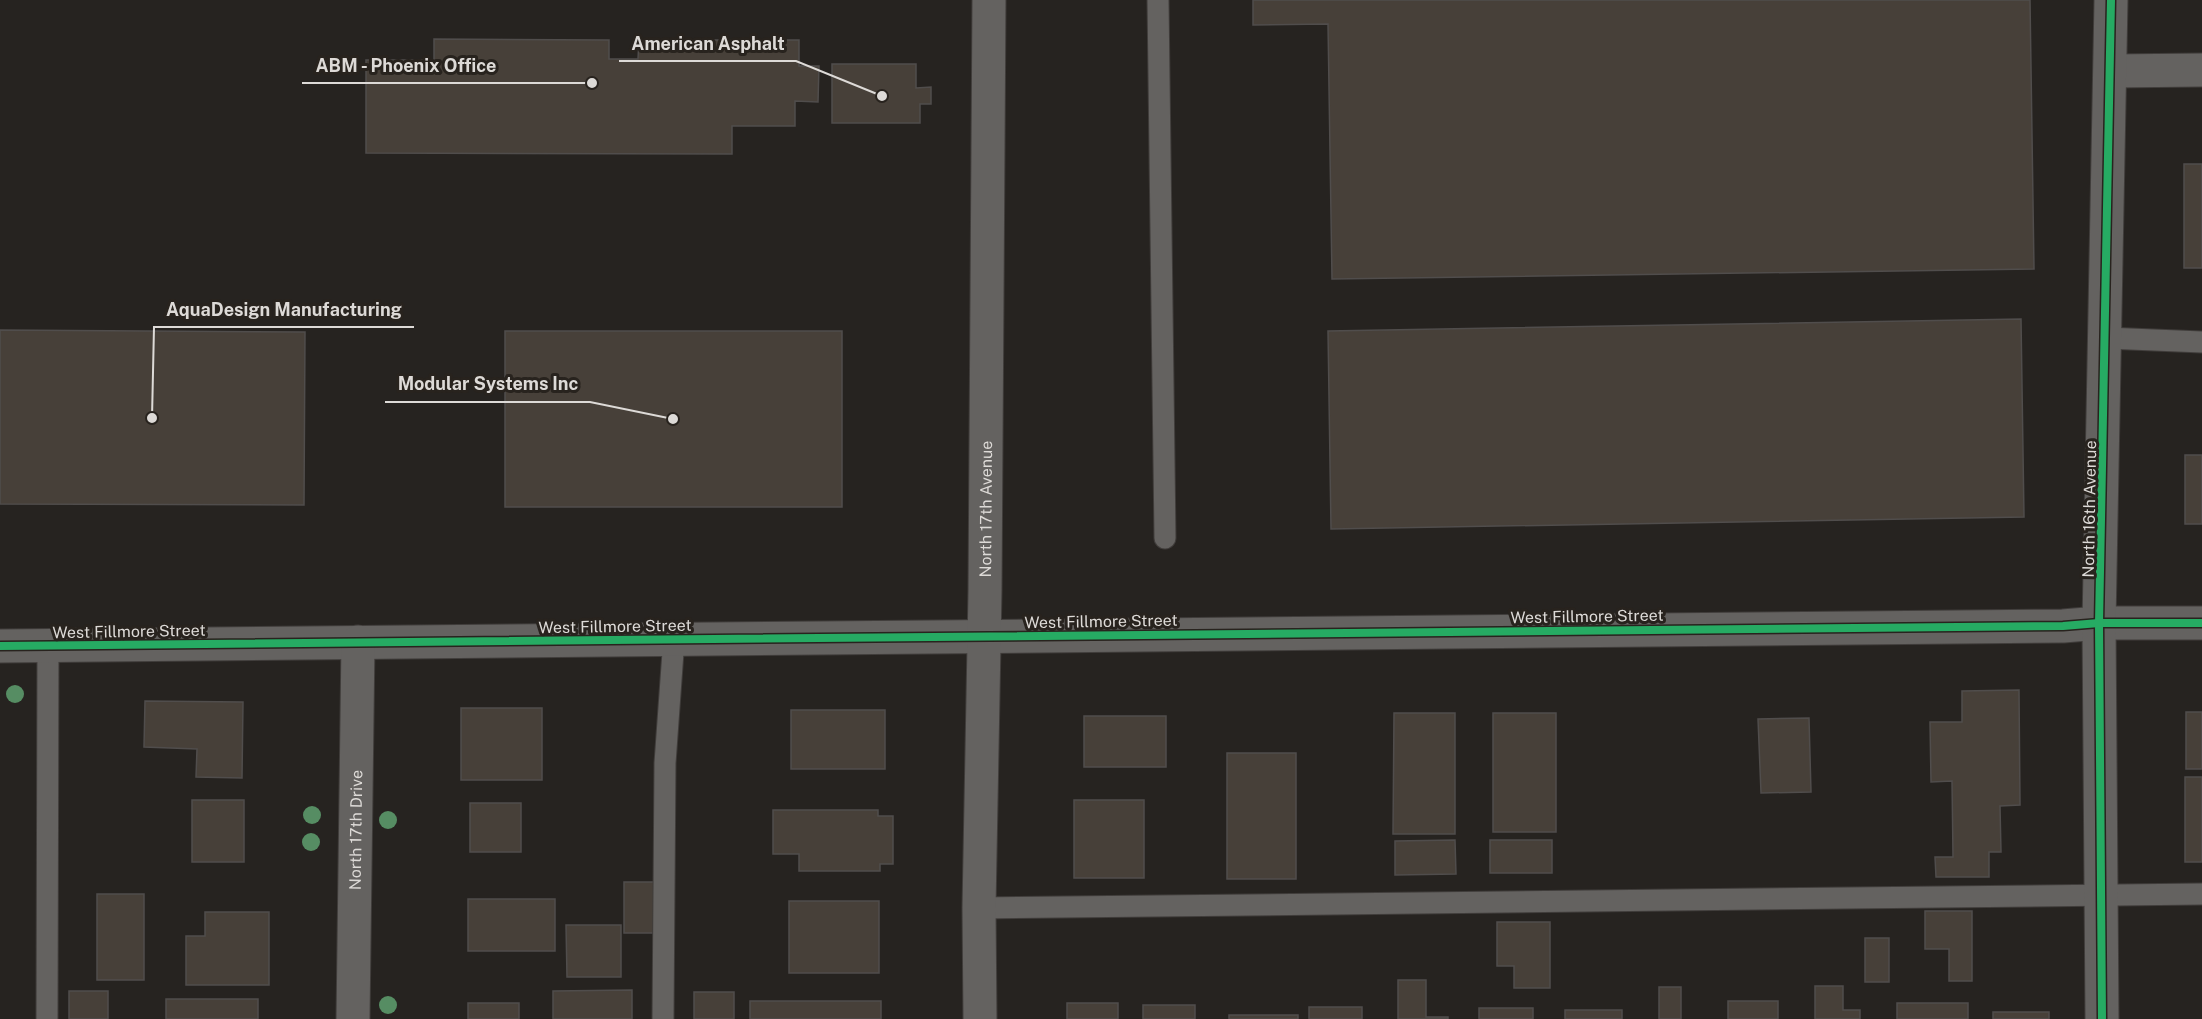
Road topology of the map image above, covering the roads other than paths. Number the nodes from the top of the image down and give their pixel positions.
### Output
1 (989, 0) edge
2 (1158, 0) edge
3 (2111, 0) edge
4 (2111, 70) junction
5 (2202, 70) edge
6 (2106, 338) junction
7 (2202, 342) edge
8 (1165, 538) dead end
9 (2099, 623) junction
10 (2202, 623) edge
11 (985, 635) junction
12 (674, 638) junction
13 (358, 642) junction
14 (48, 645) junction
15 (0, 646) edge
16 (2202, 894) edge
17 (2100, 896) junction
18 (979, 908) junction
19 (47, 1019) edge
20 (353, 1019) edge
21 (663, 1019) edge
22 (980, 1019) edge
23 (2102, 1019) edge

1 - 11 street, North 17th Avenue
2 - 8 lane
3 - 4 street, North 16th Avenue
4 - 5 street
4 - 6 street, North 16th Avenue
6 - 7 lane
6 - 9 street, North 16th Avenue
9 - 10 street, West Fillmore Street
9 - 11 street, West Fillmore Street
9 - 17 street, North 16th Avenue
11 - 12 street, West Fillmore Street
11 - 18 street, North 17th Avenue
12 - 13 street, West Fillmore Street
12 - 21 lane
13 - 14 street, West Fillmore Street
13 - 20 street, North 17th Drive
14 - 15 street, West Fillmore Street
14 - 19 lane
16 - 17 lane
17 - 18 lane
17 - 23 street, North 16th Avenue
18 - 22 street, North 17th Avenue

